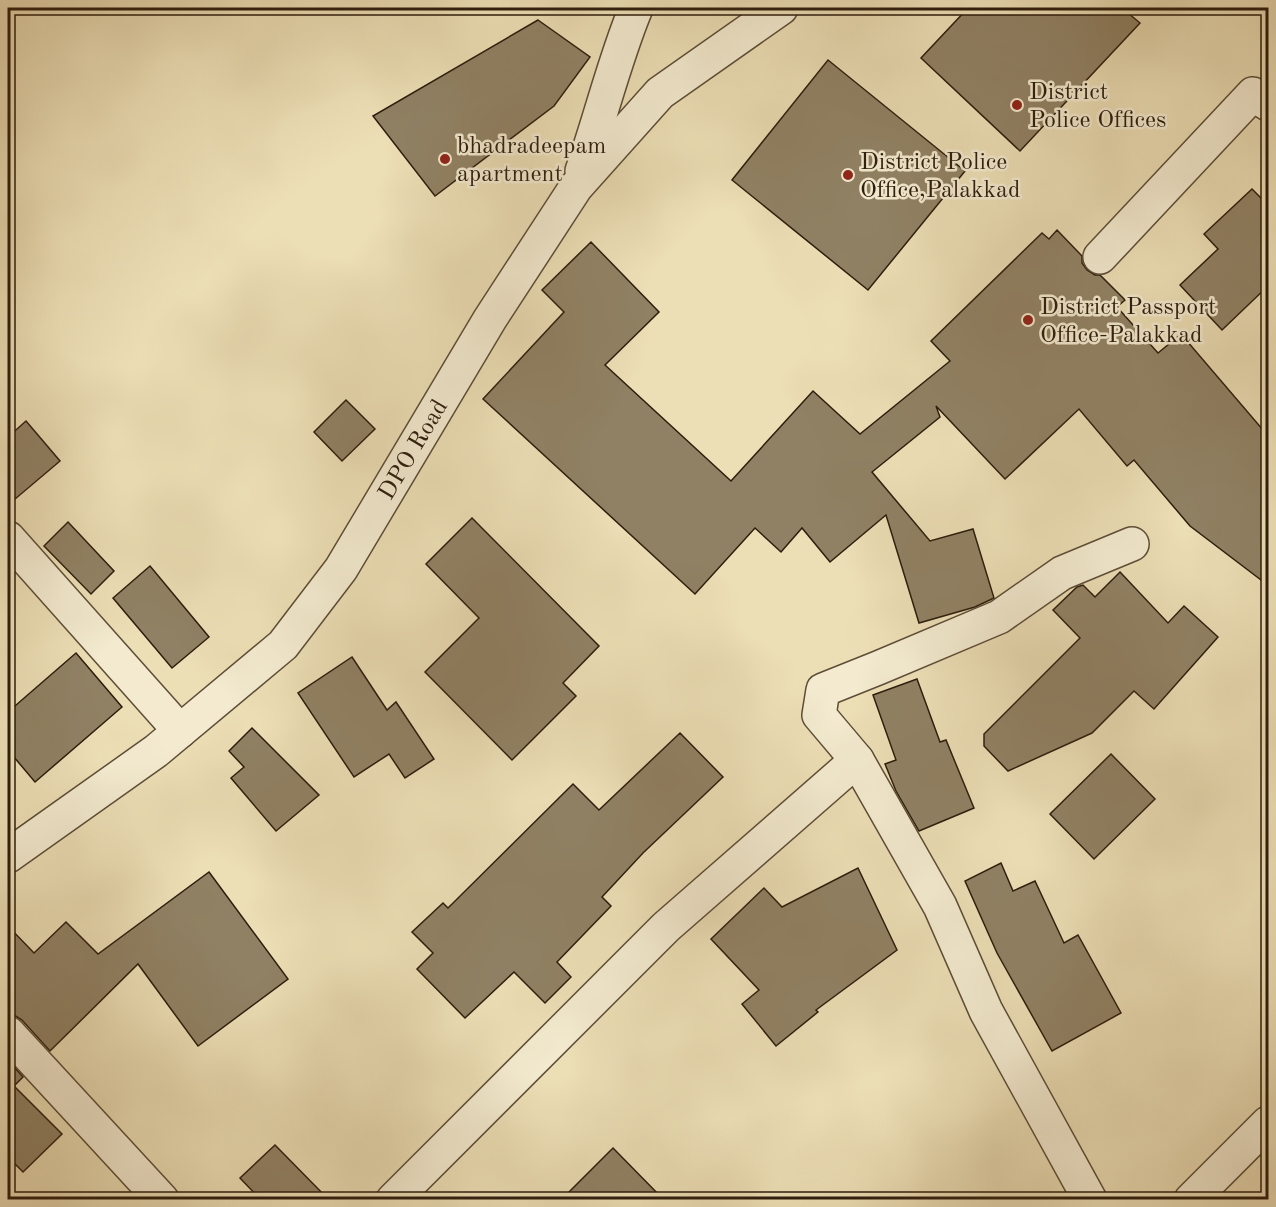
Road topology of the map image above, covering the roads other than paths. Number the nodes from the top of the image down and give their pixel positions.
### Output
1 (636, 8) edge
2 (781, 8) edge
3 (1269, 104) edge
4 (576, 187) junction
5 (1100, 257) dead end
6 (8, 538) edge
7 (1132, 544) dead end
8 (180, 731) junction
9 (857, 760) junction
10 (8, 856) edge
11 (8, 1034) edge
12 (1269, 1123) edge
13 (162, 1200) edge
14 (393, 1200) edge
15 (1090, 1200) edge
16 (1191, 1200) edge

1 - 4 street
2 - 4 street, DPO Road
3 - 5 street
4 - 8 street, DPO Road
6 - 8 street
7 - 9 street
8 - 10 street, DPO Road
9 - 14 street
9 - 15 street
11 - 13 street
12 - 16 street

